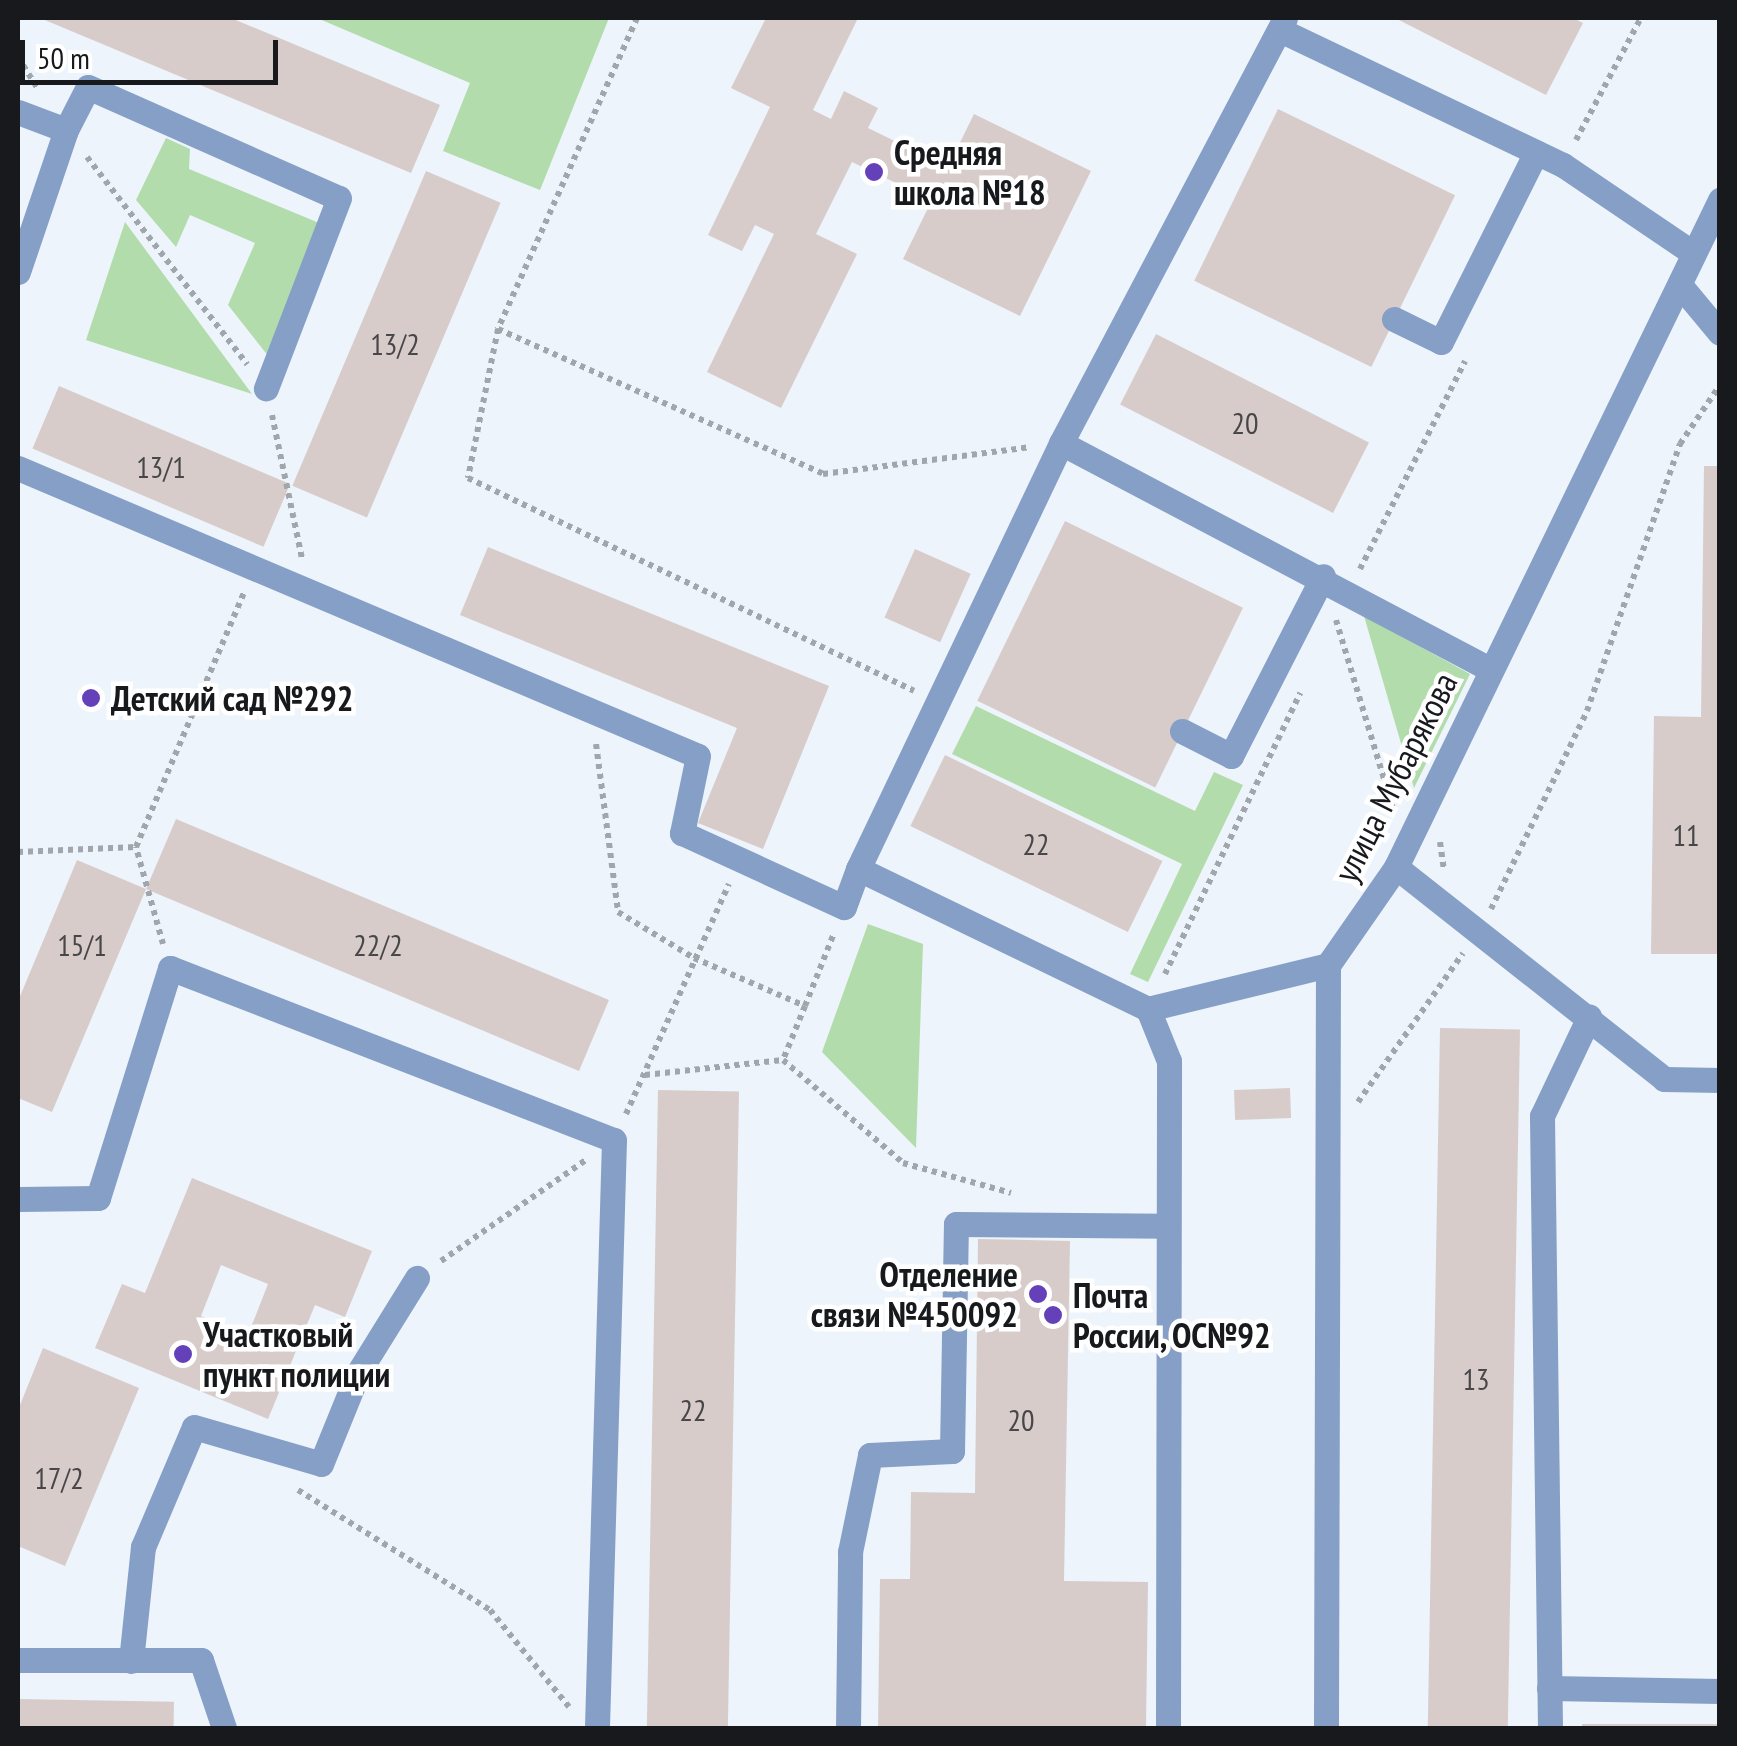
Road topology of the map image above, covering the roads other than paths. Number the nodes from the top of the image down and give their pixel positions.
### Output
1 (1282, 24) edge
2 (18, 112) edge
3 (66, 130) junction
4 (1536, 152) junction
5 (1720, 200) edge
6 (1693, 253) junction
7 (18, 272) edge
8 (1680, 285) junction
9 (1394, 319) dead end
10 (1720, 333) edge
11 (266, 388) road end
12 (1061, 443) junction
13 (18, 468) edge
14 (1322, 576) junction
15 (1490, 668) junction
16 (1182, 731) dead end
17 (1396, 867) junction
18 (858, 869) junction
19 (1328, 966) junction
20 (1148, 1009) junction
21 (1589, 1017) junction
22 (1720, 1080) edge
23 (18, 1199) edge
24 (1167, 1226) junction
25 (417, 1278) road end
26 (18, 1660) edge
27 (131, 1660) junction
28 (1549, 1688) junction
29 (1720, 1691) edge
30 (224, 1728) edge
31 (598, 1728) edge
32 (848, 1728) edge
33 (1168, 1728) edge
34 (1326, 1728) edge
35 (1550, 1728) edge

1 - 4 street
1 - 12 street
2 - 3 street
3 - 7 street
3 - 11 street
4 - 6 street
4 - 9 street
5 - 6 street, улица Мубарякова
6 - 8 street, улица Мубарякова
8 - 10 street
8 - 15 street, улица Мубарякова
12 - 14 street
12 - 18 street
13 - 18 street
14 - 15 street
14 - 16 street
15 - 17 street, улица Мубарякова
17 - 19 street, улица Мубарякова
17 - 21 street
18 - 20 street
19 - 20 street
19 - 34 street
20 - 24 street
21 - 22 street
21 - 28 street
23 - 31 street
24 - 32 street
24 - 33 street
25 - 27 street
26 - 27 street
27 - 30 street
28 - 29 street
28 - 35 street

